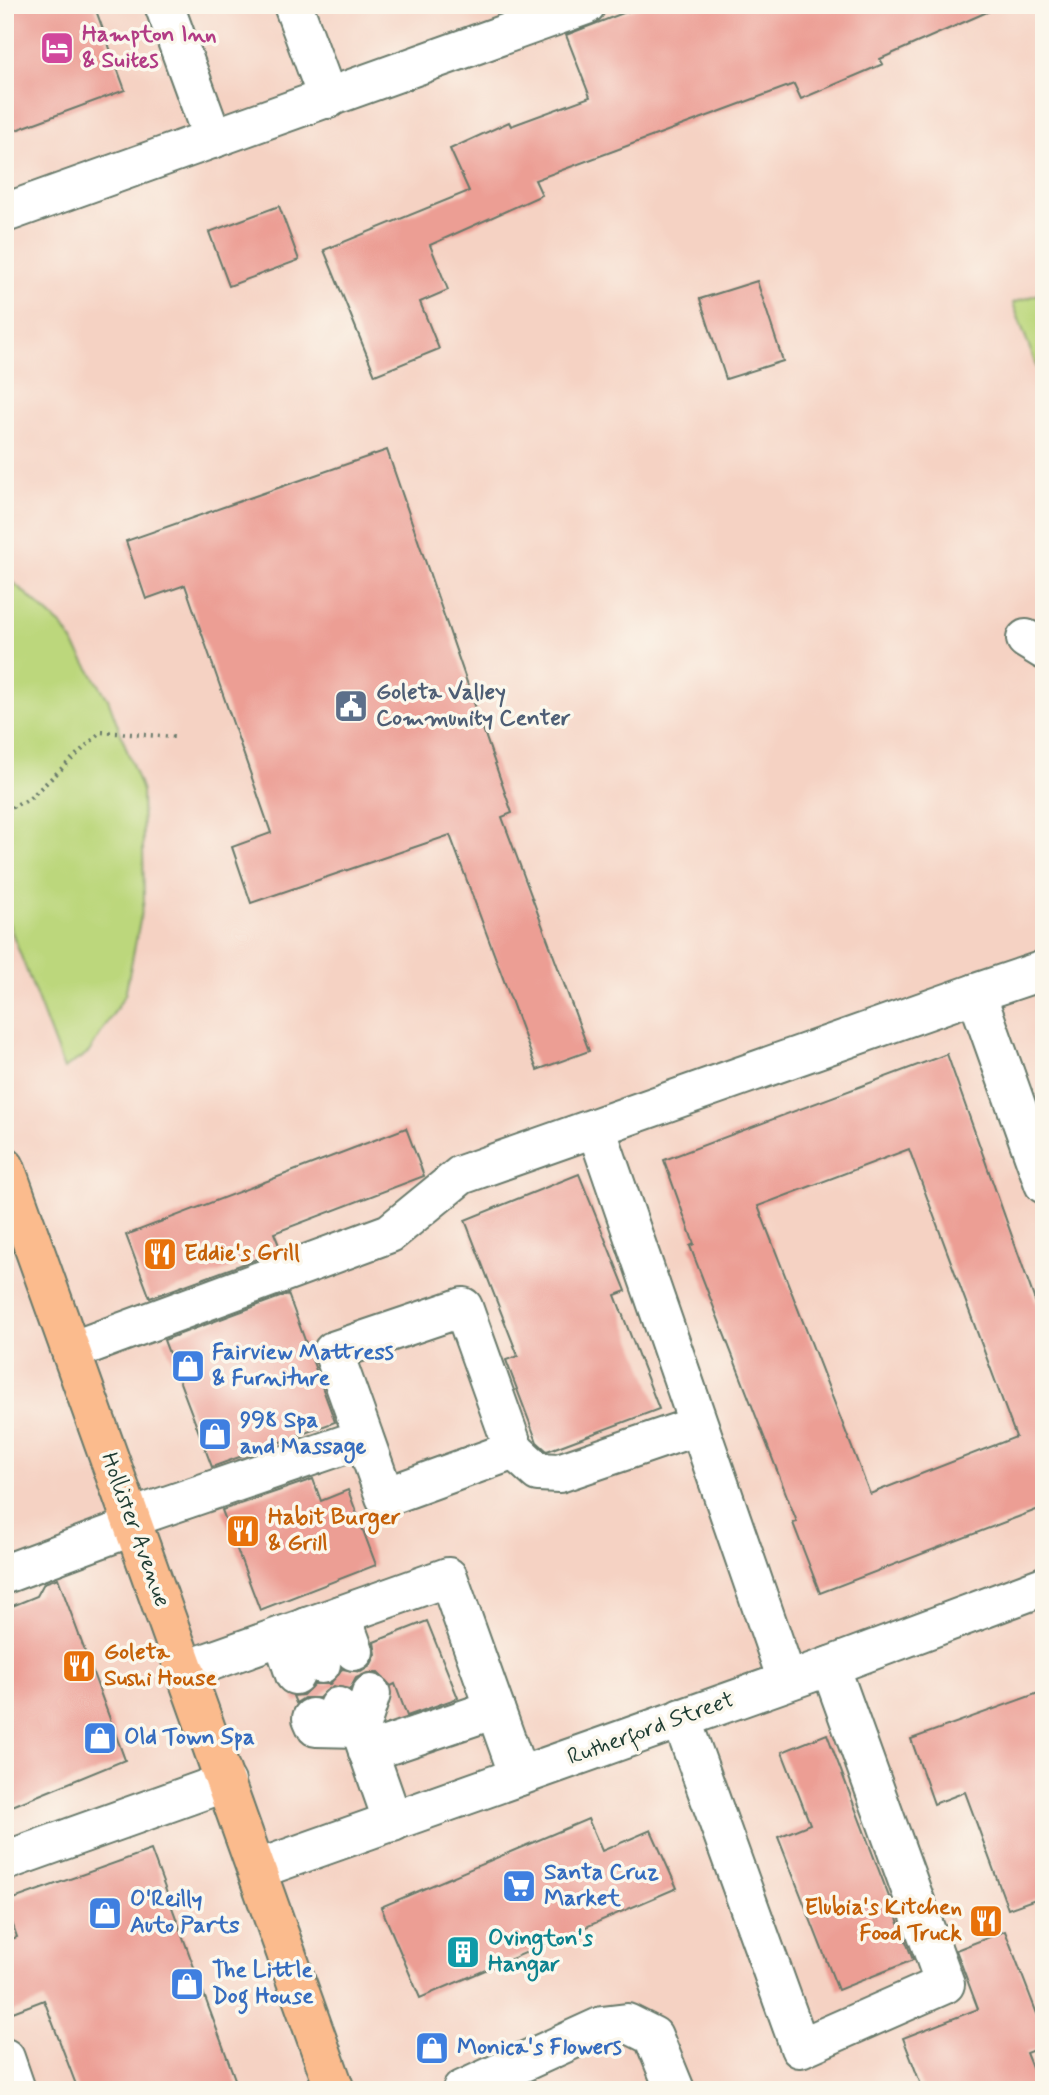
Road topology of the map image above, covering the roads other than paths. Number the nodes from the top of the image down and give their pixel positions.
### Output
1 (164, 5) edge
2 (293, 5) edge
3 (586, 5) edge
4 (328, 99) junction
5 (213, 139) junction
6 (5, 213) edge
7 (1044, 970) edge
8 (976, 993) junction
9 (596, 1128) junction
10 (5, 1167) edge
11 (1044, 1184) edge
12 (71, 1351) junction
13 (697, 1426) junction
14 (364, 1438) junction
15 (514, 1450) junction
16 (132, 1522) junction
17 (5, 1574) edge
18 (1044, 1586) edge
19 (310, 1626) junction
20 (830, 1666) junction
21 (186, 1670) junction
22 (787, 1680) junction
23 (495, 1709) junction
24 (681, 1718) junction
25 (519, 1776) junction
26 (226, 1783) junction
27 (393, 1822) junction
28 (5, 1861) edge
29 (258, 1869) junction
30 (5, 2058) edge
31 (16, 2090) edge
32 (335, 2090) edge
33 (462, 2090) edge
34 (676, 2090) edge

1 - 5 street
2 - 4 street
3 - 4 street
4 - 5 street
5 - 6 street
7 - 8 street
8 - 9 street
8 - 11 street
9 - 12 street
9 - 13 street
10 - 12 main road, Hollister Avenue
12 - 16 main road, Hollister Avenue
13 - 15 street
13 - 22 street
14 - 15 street
14 - 15 street
14 - 16 street
16 - 17 street
16 - 21 main road, Hollister Avenue
18 - 20 street, Rutherford Street
19 - 19 street
19 - 21 street
19 - 23 street
20 - 22 street, Rutherford Street
20 - 24 street
21 - 26 main road, Hollister Avenue
22 - 24 street, Rutherford Street
23 - 25 street
23 - 27 street
24 - 25 street, Rutherford Street
25 - 27 street, Rutherford Street
26 - 28 street
26 - 29 main road, Hollister Avenue
27 - 29 street, Rutherford Street
29 - 32 main road, Hollister Avenue
30 - 31 street
33 - 34 street

